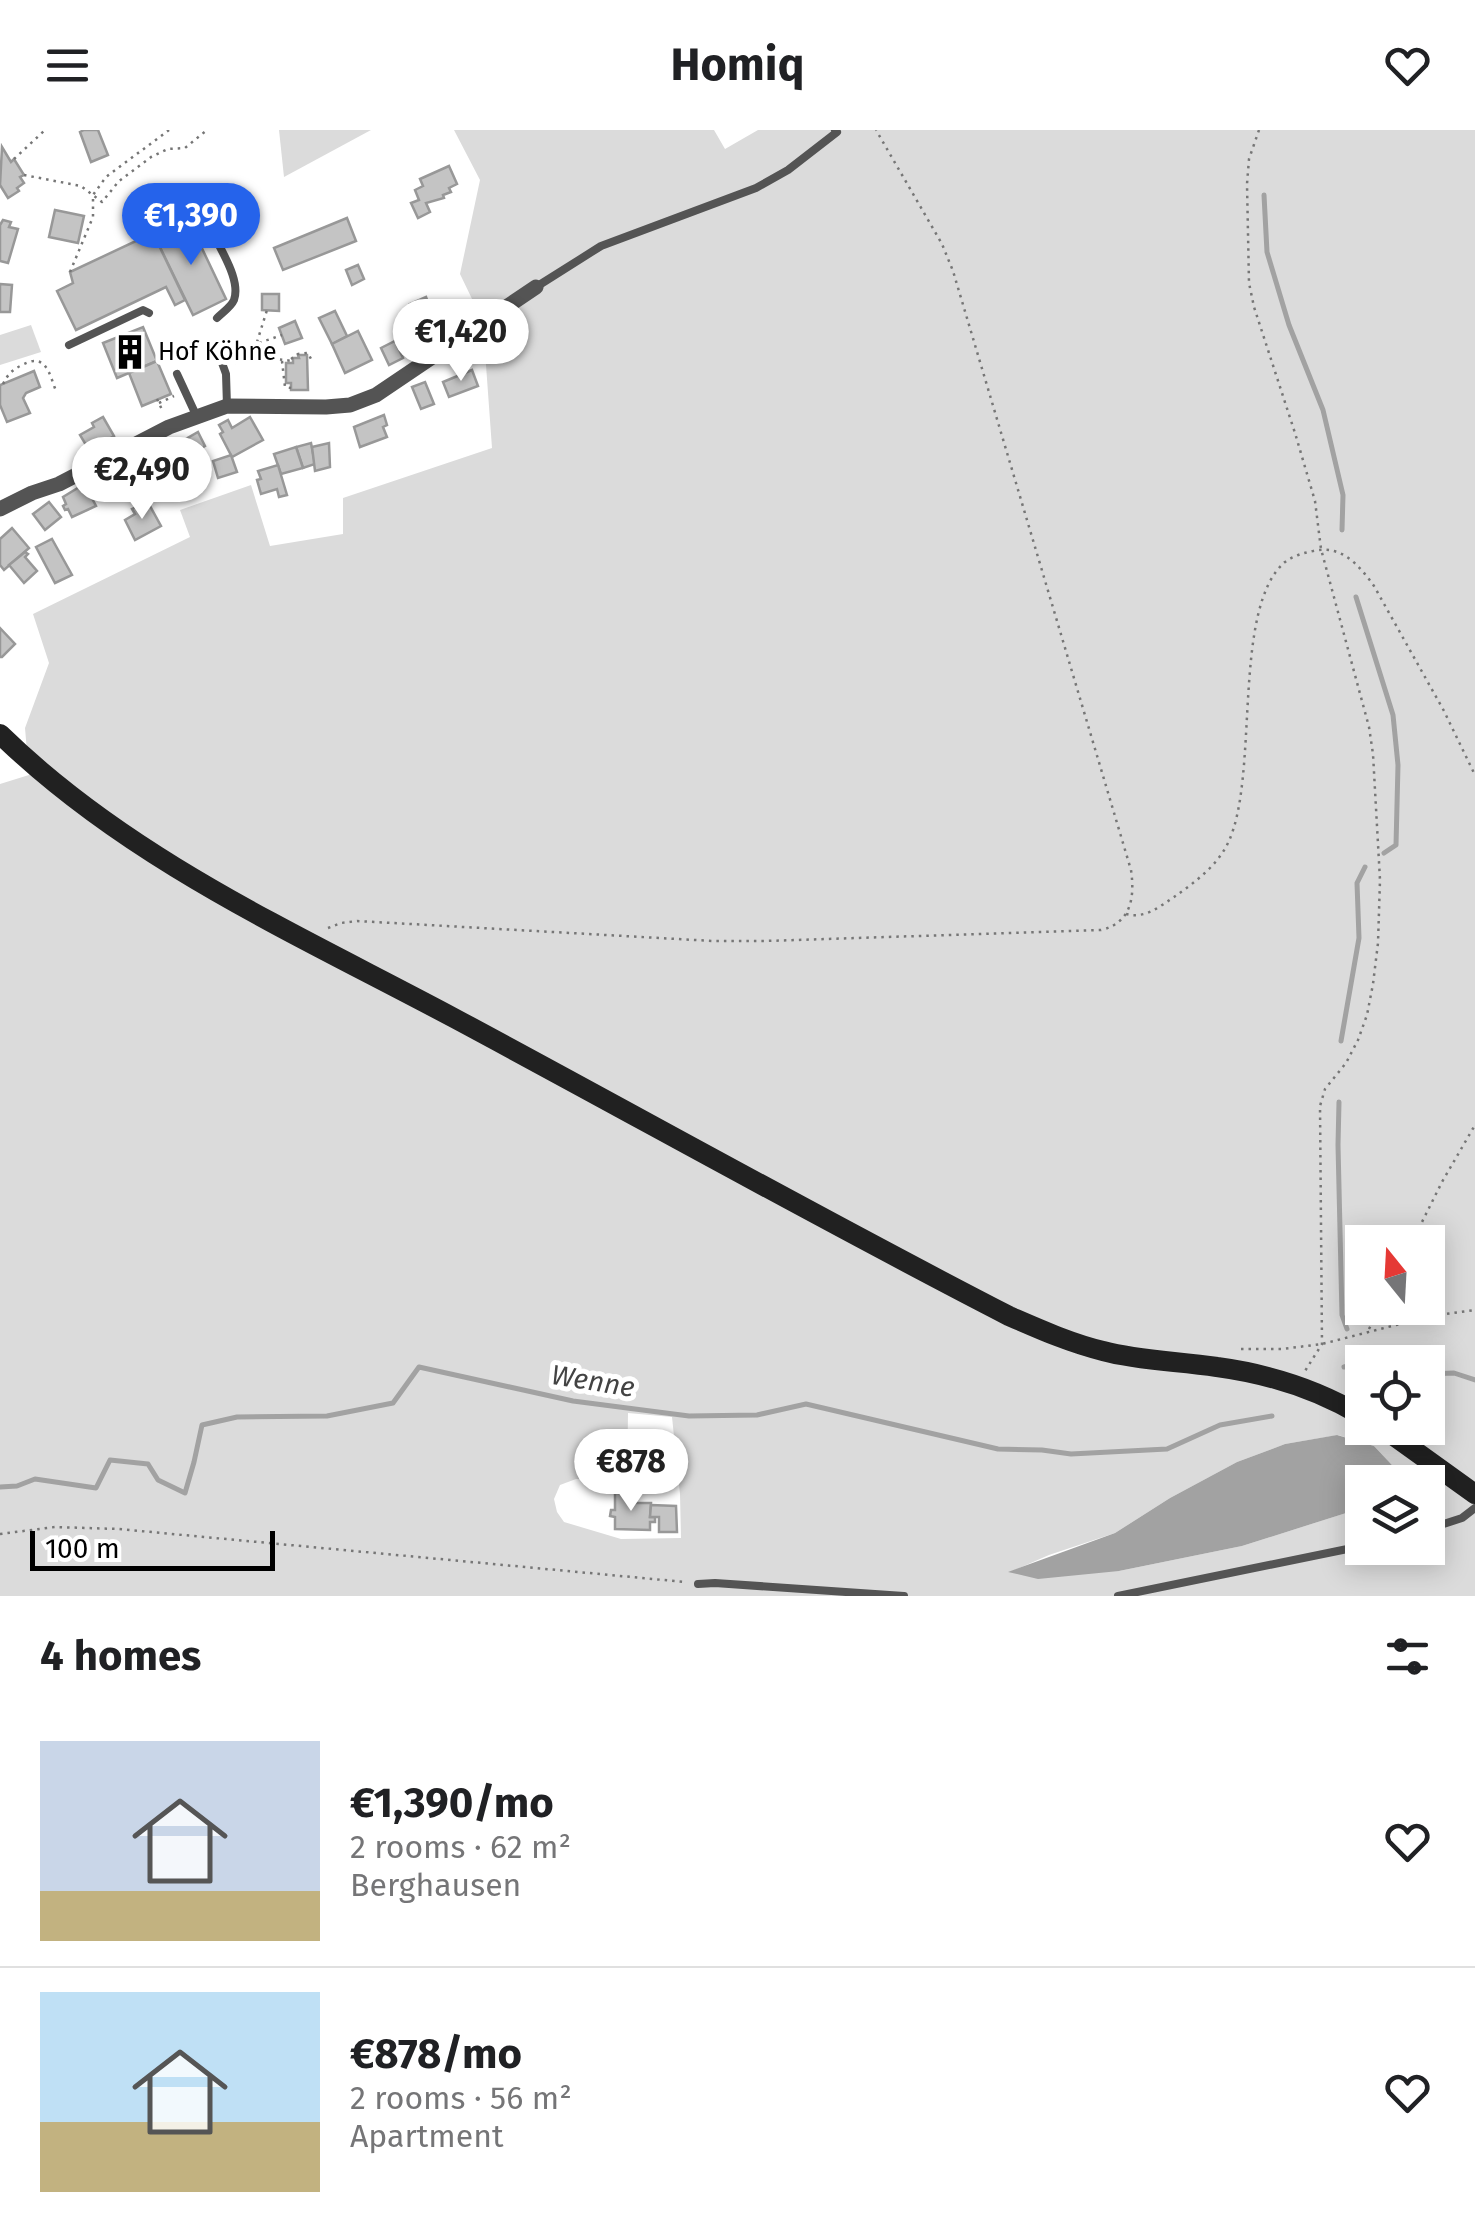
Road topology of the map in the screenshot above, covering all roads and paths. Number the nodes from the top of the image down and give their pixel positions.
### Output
1 (45, 130) edge
2 (169, 130) edge
3 (207, 130) edge
4 (836, 130) edge
5 (876, 130) edge
6 (1259, 130) edge
7 (14, 160) dead end
8 (24, 175) dead end
9 (92, 195) junction
10 (219, 245) dead end
11 (70, 272) dead end
12 (536, 287) joint
13 (267, 310) dead end
14 (148, 313) dead end
15 (217, 318) dead end
16 (282, 335) dead end
17 (256, 343) junction
18 (70, 346) dead end
19 (220, 357) junction
20 (311, 359) dead end
21 (282, 360) junction
22 (177, 374) dead end
23 (3, 384) dead end
24 (291, 388) dead end
25 (56, 391) dead end
26 (184, 391) junction
27 (159, 402) dead end
28 (227, 406) junction
29 (196, 416) junction
30 (0, 509) edge
31 (1321, 549) junction
32 (0, 734) edge
33 (1475, 775) edge
34 (1126, 914) junction
35 (314, 944) junction
36 (1475, 1125) edge
37 (1420, 1225) edge
38 (1475, 1310) edge
39 (1371, 1325) edge
40 (1368, 1331) junction
41 (1322, 1344) junction
42 (1241, 1349) dead end
43 (1295, 1384) junction
44 (1345, 1407) edge
45 (1407, 1445) edge
46 (1475, 1494) edge
47 (1475, 1508) edge
48 (1445, 1524) edge
49 (0, 1534) edge
50 (1345, 1549) edge
51 (698, 1584) joint
52 (904, 1596) edge
53 (1118, 1596) edge

1 - 7 path
2 - 9 path
3 - 9 path
4 - 12 lane
5 - 34 path
6 - 31 path
8 - 9 path
9 - 11 path
10 - 15 lane
12 - 28 street
13 - 17 path
14 - 18 lane
16 - 17 path
17 - 19 path
19 - 21 path
19 - 28 lane
20 - 21 path
21 - 24 path
22 - 26 lane
23 - 25 path
26 - 27 path
26 - 29 lane
28 - 29 street
29 - 30 street
31 - 33 path
31 - 34 path
31 - 41 path
32 - 35 street
34 - 35 path
35 - 43 street
36 - 37 path
38 - 40 path
39 - 40 path
40 - 41 path
41 - 42 path
41 - 43 path
43 - 44 street
45 - 46 street
47 - 48 lane
49 - 51 path
50 - 53 lane
51 - 52 lane

